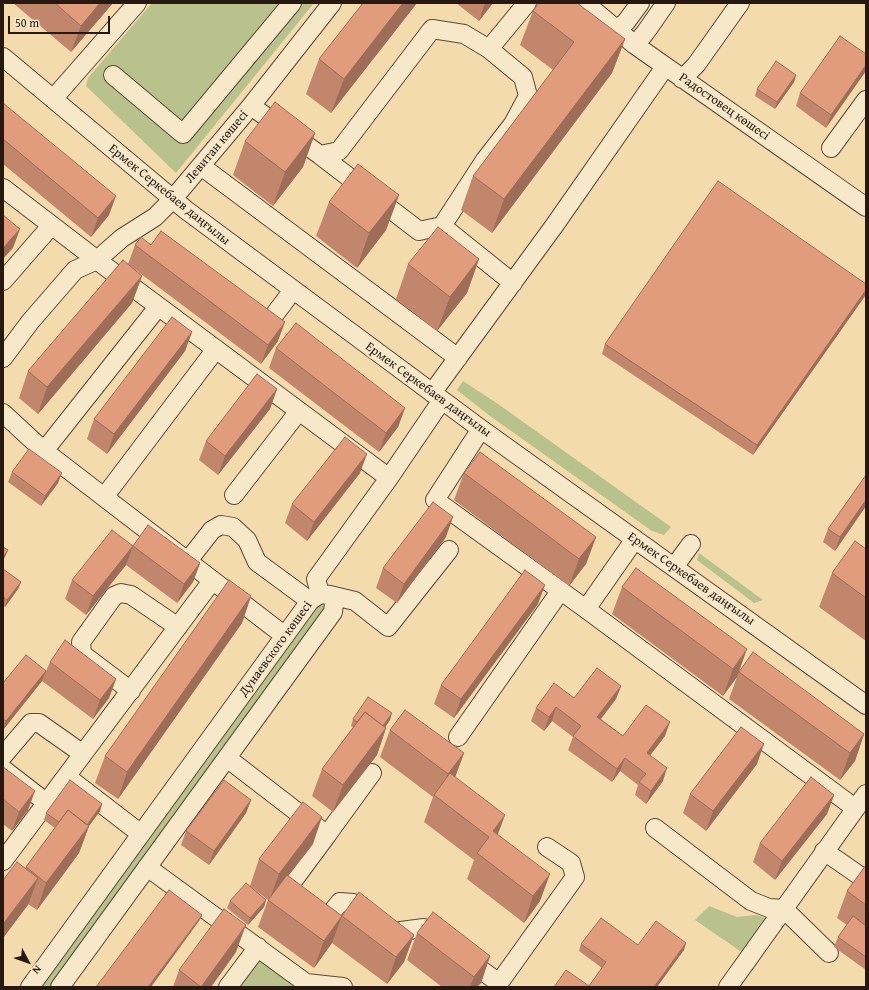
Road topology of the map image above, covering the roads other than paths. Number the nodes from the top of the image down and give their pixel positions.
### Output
1 (136, 3) edge
2 (292, 3) edge
3 (332, 3) edge
4 (527, 3) edge
5 (585, 3) edge
6 (640, 3) edge
7 (666, 3) edge
8 (740, 3) edge
9 (616, 30) junction
10 (635, 45) junction
11 (490, 49) junction
12 (3, 58) edge
13 (665, 67) junction
14 (113, 75) dead end
15 (682, 79) junction
16 (53, 99) junction
17 (866, 100) edge
18 (251, 106) junction
19 (831, 148) dead end
20 (320, 155) junction
21 (201, 166) junction
22 (3, 188) edge
23 (172, 200) junction
24 (866, 207) edge
25 (51, 226) junction
26 (442, 226) junction
27 (97, 260) junction
28 (3, 281) edge
29 (513, 283) junction
30 (292, 290) junction
31 (158, 307) junction
32 (263, 330) edge
33 (216, 349) junction
34 (3, 358) edge
35 (458, 358) junction
36 (437, 396) junction
37 (299, 411) junction
38 (3, 413) edge
39 (481, 429) junction
40 (44, 451) junction
41 (389, 478) junction
42 (234, 495) dead end
43 (105, 496) junction
44 (635, 540) junction
45 (692, 544) dead end
46 (449, 550) dead end
47 (188, 562) junction
48 (674, 567) junction
49 (212, 581) junction
50 (560, 590) junction
51 (320, 597) junction
52 (586, 609) junction
53 (178, 627) junction
54 (285, 636) junction
55 (130, 691) junction
56 (866, 705) edge
57 (458, 737) dead end
58 (83, 754) junction
59 (3, 756) edge
60 (227, 758) junction
61 (3, 769) edge
62 (372, 773) edge
63 (66, 777) junction
64 (866, 794) edge
65 (47, 803) junction
66 (855, 808) junction
67 (655, 828) dead end
68 (141, 834) junction
69 (327, 835) junction
70 (547, 846) dead end
71 (824, 851) junction
72 (3, 861) edge
73 (147, 867) junction
74 (866, 880) edge
75 (784, 909) junction
76 (258, 947) junction
77 (829, 953) dead end
78 (498, 985) edge
79 (30, 987) edge
80 (60, 987) edge
81 (228, 987) edge
82 (343, 987) edge
83 (728, 987) edge

1 - 16 street
2 - 14 street
3 - 18 street, Левитан көшесі
4 - 11 street
5 - 9 street, Радостовец көшесі
6 - 9 street
7 - 10 street
8 - 15 street
9 - 10 street, Радостовец көшесі
10 - 13 street, Радостовец көшесі
11 - 20 street
11 - 26 street
12 - 16 street, Ермек Серкебаев даңғылы
13 - 15 street, Радостовец көшесі
13 - 29 street
15 - 24 street, Радостовец көшесі
16 - 23 street, Ермек Серкебаев даңғылы
17 - 19 street
18 - 20 street
18 - 21 street, Левитан көшесі
20 - 26 street
21 - 23 street, Левитан көшесі
21 - 35 street
22 - 25 street
23 - 27 street, Левитан көшесі
23 - 30 street, Ермек Серкебаев даңғылы
25 - 27 street
25 - 28 street
26 - 29 street
27 - 31 street
27 - 34 street, Левитан көшесі
29 - 35 street
30 - 32 street
30 - 36 street, Ермек Серкебаев даңғылы
31 - 33 street
31 - 40 street
33 - 37 street
33 - 43 street
35 - 36 street
36 - 39 street, Ермек Серкебаев даңғылы
36 - 41 street
37 - 41 street
37 - 42 street
38 - 40 street
39 - 44 street, Ермек Серкебаев даңғылы
39 - 50 street
40 - 43 street
41 - 51 street
43 - 47 street
44 - 48 street, Ермек Серкебаев даңғылы
44 - 52 street
45 - 48 street
46 - 51 street
47 - 49 street
47 - 51 street
48 - 56 street, Ермек Серкебаев даңғылы
49 - 53 street
49 - 54 street
50 - 52 street
50 - 57 street
51 - 54 street, Дунаевского көшесі
51 - 60 street, Дунаевского көшесі
52 - 66 street
53 - 55 street
53 - 55 street
54 - 68 street, Дунаевского көшесі
55 - 58 street
58 - 59 street
58 - 63 street
60 - 69 street
60 - 73 street, Дунаевского көшесі
61 - 65 street
62 - 69 street
63 - 65 street
63 - 68 street
64 - 66 street
65 - 72 street
66 - 71 street
67 - 75 street
68 - 79 street, Дунаевского көшесі
69 - 78 street
70 - 78 street
71 - 74 street
71 - 75 street
73 - 76 street
73 - 80 street, Дунаевского көшесі
75 - 77 street
75 - 83 street
76 - 81 street
76 - 82 street

